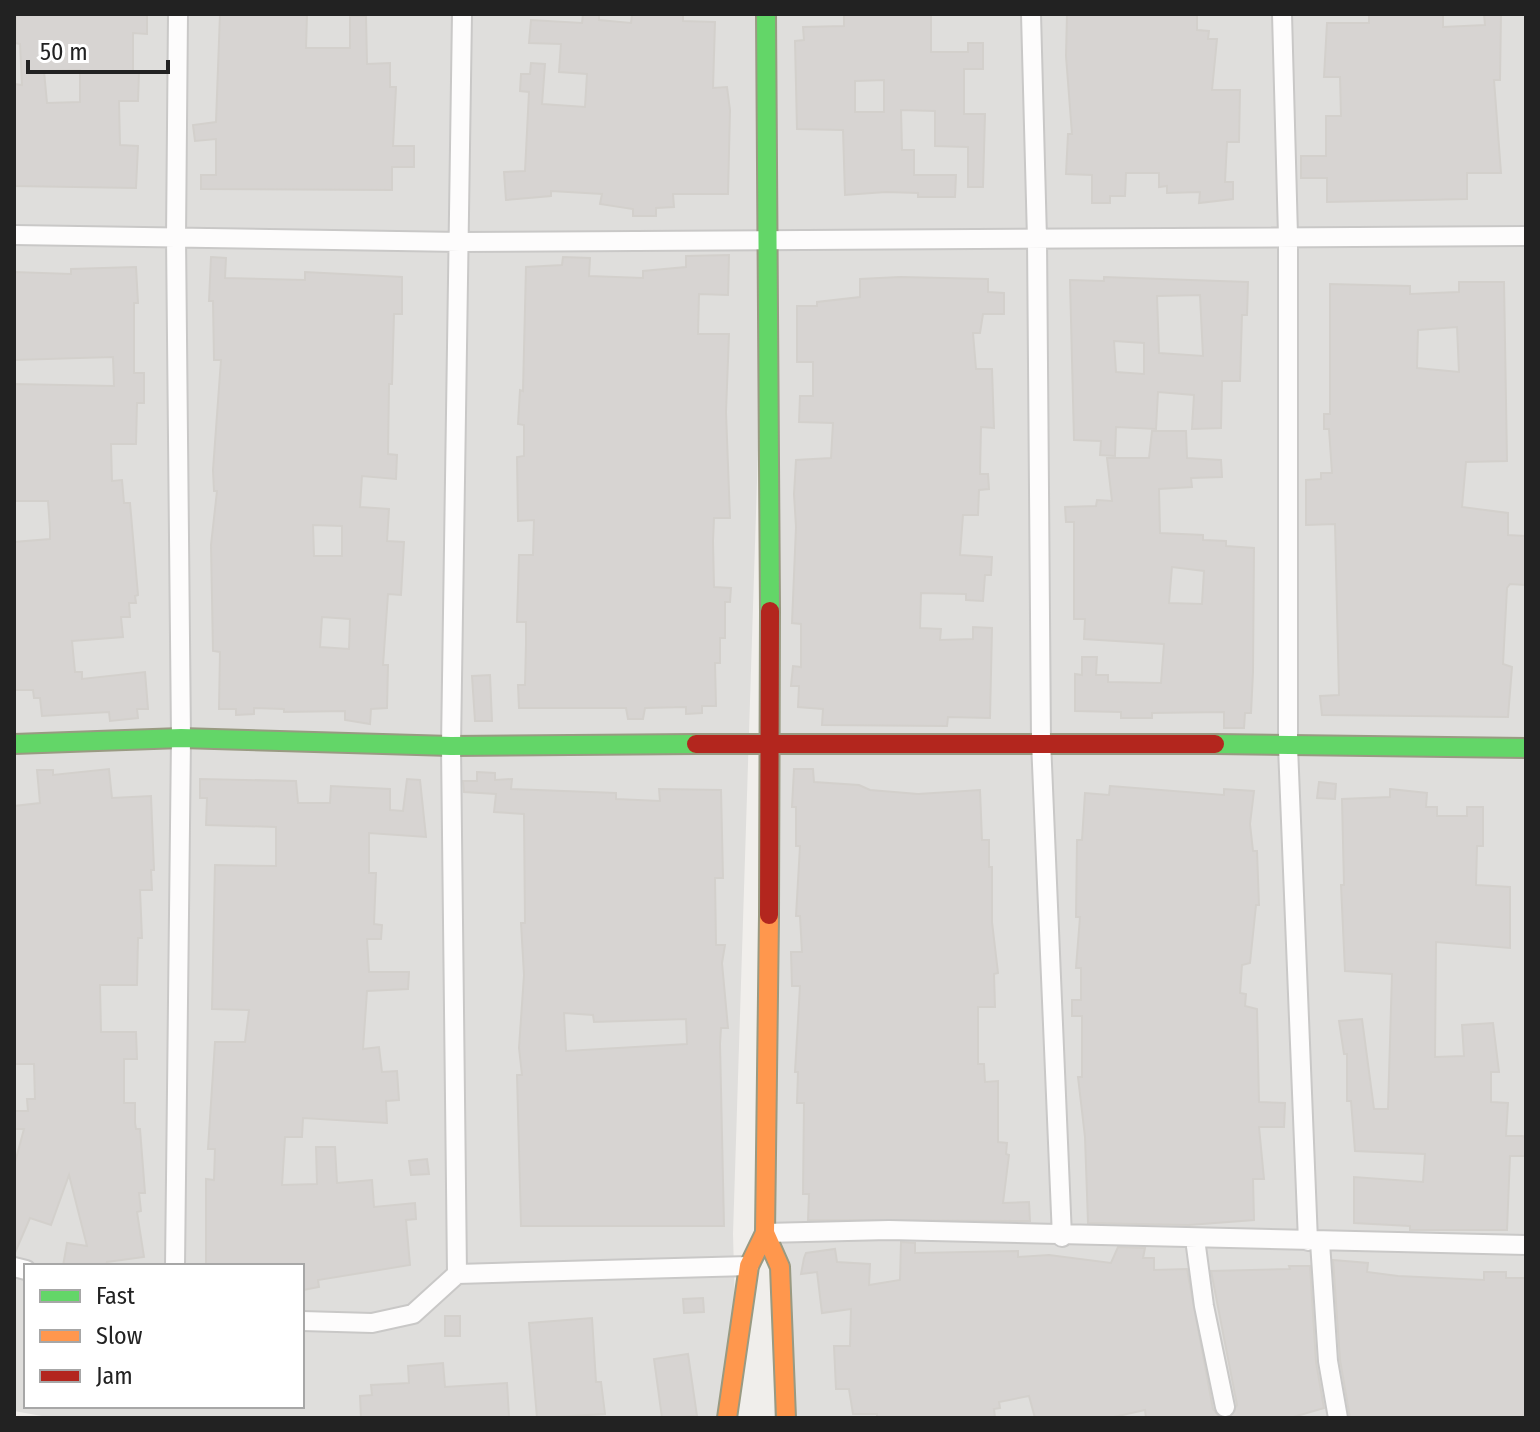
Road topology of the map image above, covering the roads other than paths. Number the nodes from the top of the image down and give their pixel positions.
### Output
1 (178, 14) edge
2 (462, 14) edge
3 (766, 14) edge
4 (1031, 14) edge
5 (1282, 14) edge
6 (14, 235) edge
7 (1288, 236) junction
8 (1526, 236) edge
9 (176, 237) junction
10 (768, 239) junction
11 (1037, 239) junction
12 (461, 242) junction
13 (181, 738) junction
14 (1041, 741) junction
15 (14, 744) edge
16 (451, 746) junction
17 (771, 746) junction
18 (1288, 747) junction
19 (1526, 748) edge
20 (765, 1233) junction
21 (1062, 1237) junction
22 (1195, 1239) junction
23 (1314, 1242) junction
24 (1526, 1245) edge
25 (175, 1264) edge
26 (749, 1266) junction
27 (457, 1274) junction
28 (304, 1321) edge
29 (1225, 1407) dead end
30 (727, 1418) edge
31 (786, 1418) edge
32 (1338, 1418) edge

1 - 9 street
2 - 12 street
3 - 10 main road
4 - 11 street
5 - 7 street
6 - 9 street
7 - 8 street
7 - 11 street
7 - 18 street
9 - 12 street
9 - 13 street
10 - 11 street
10 - 12 street
10 - 17 main road
11 - 14 street
12 - 16 street
13 - 15 main road
13 - 16 main road
13 - 25 street
14 - 17 main road
14 - 18 main road
14 - 21 street
16 - 17 main road
16 - 27 street
17 - 20 main road
18 - 19 main road
18 - 23 street
20 - 21 street
20 - 26 main road
20 - 31 main road
21 - 22 street
22 - 23 street
22 - 29 street
23 - 24 street
23 - 32 street
26 - 27 street
26 - 30 main road
27 - 28 street

